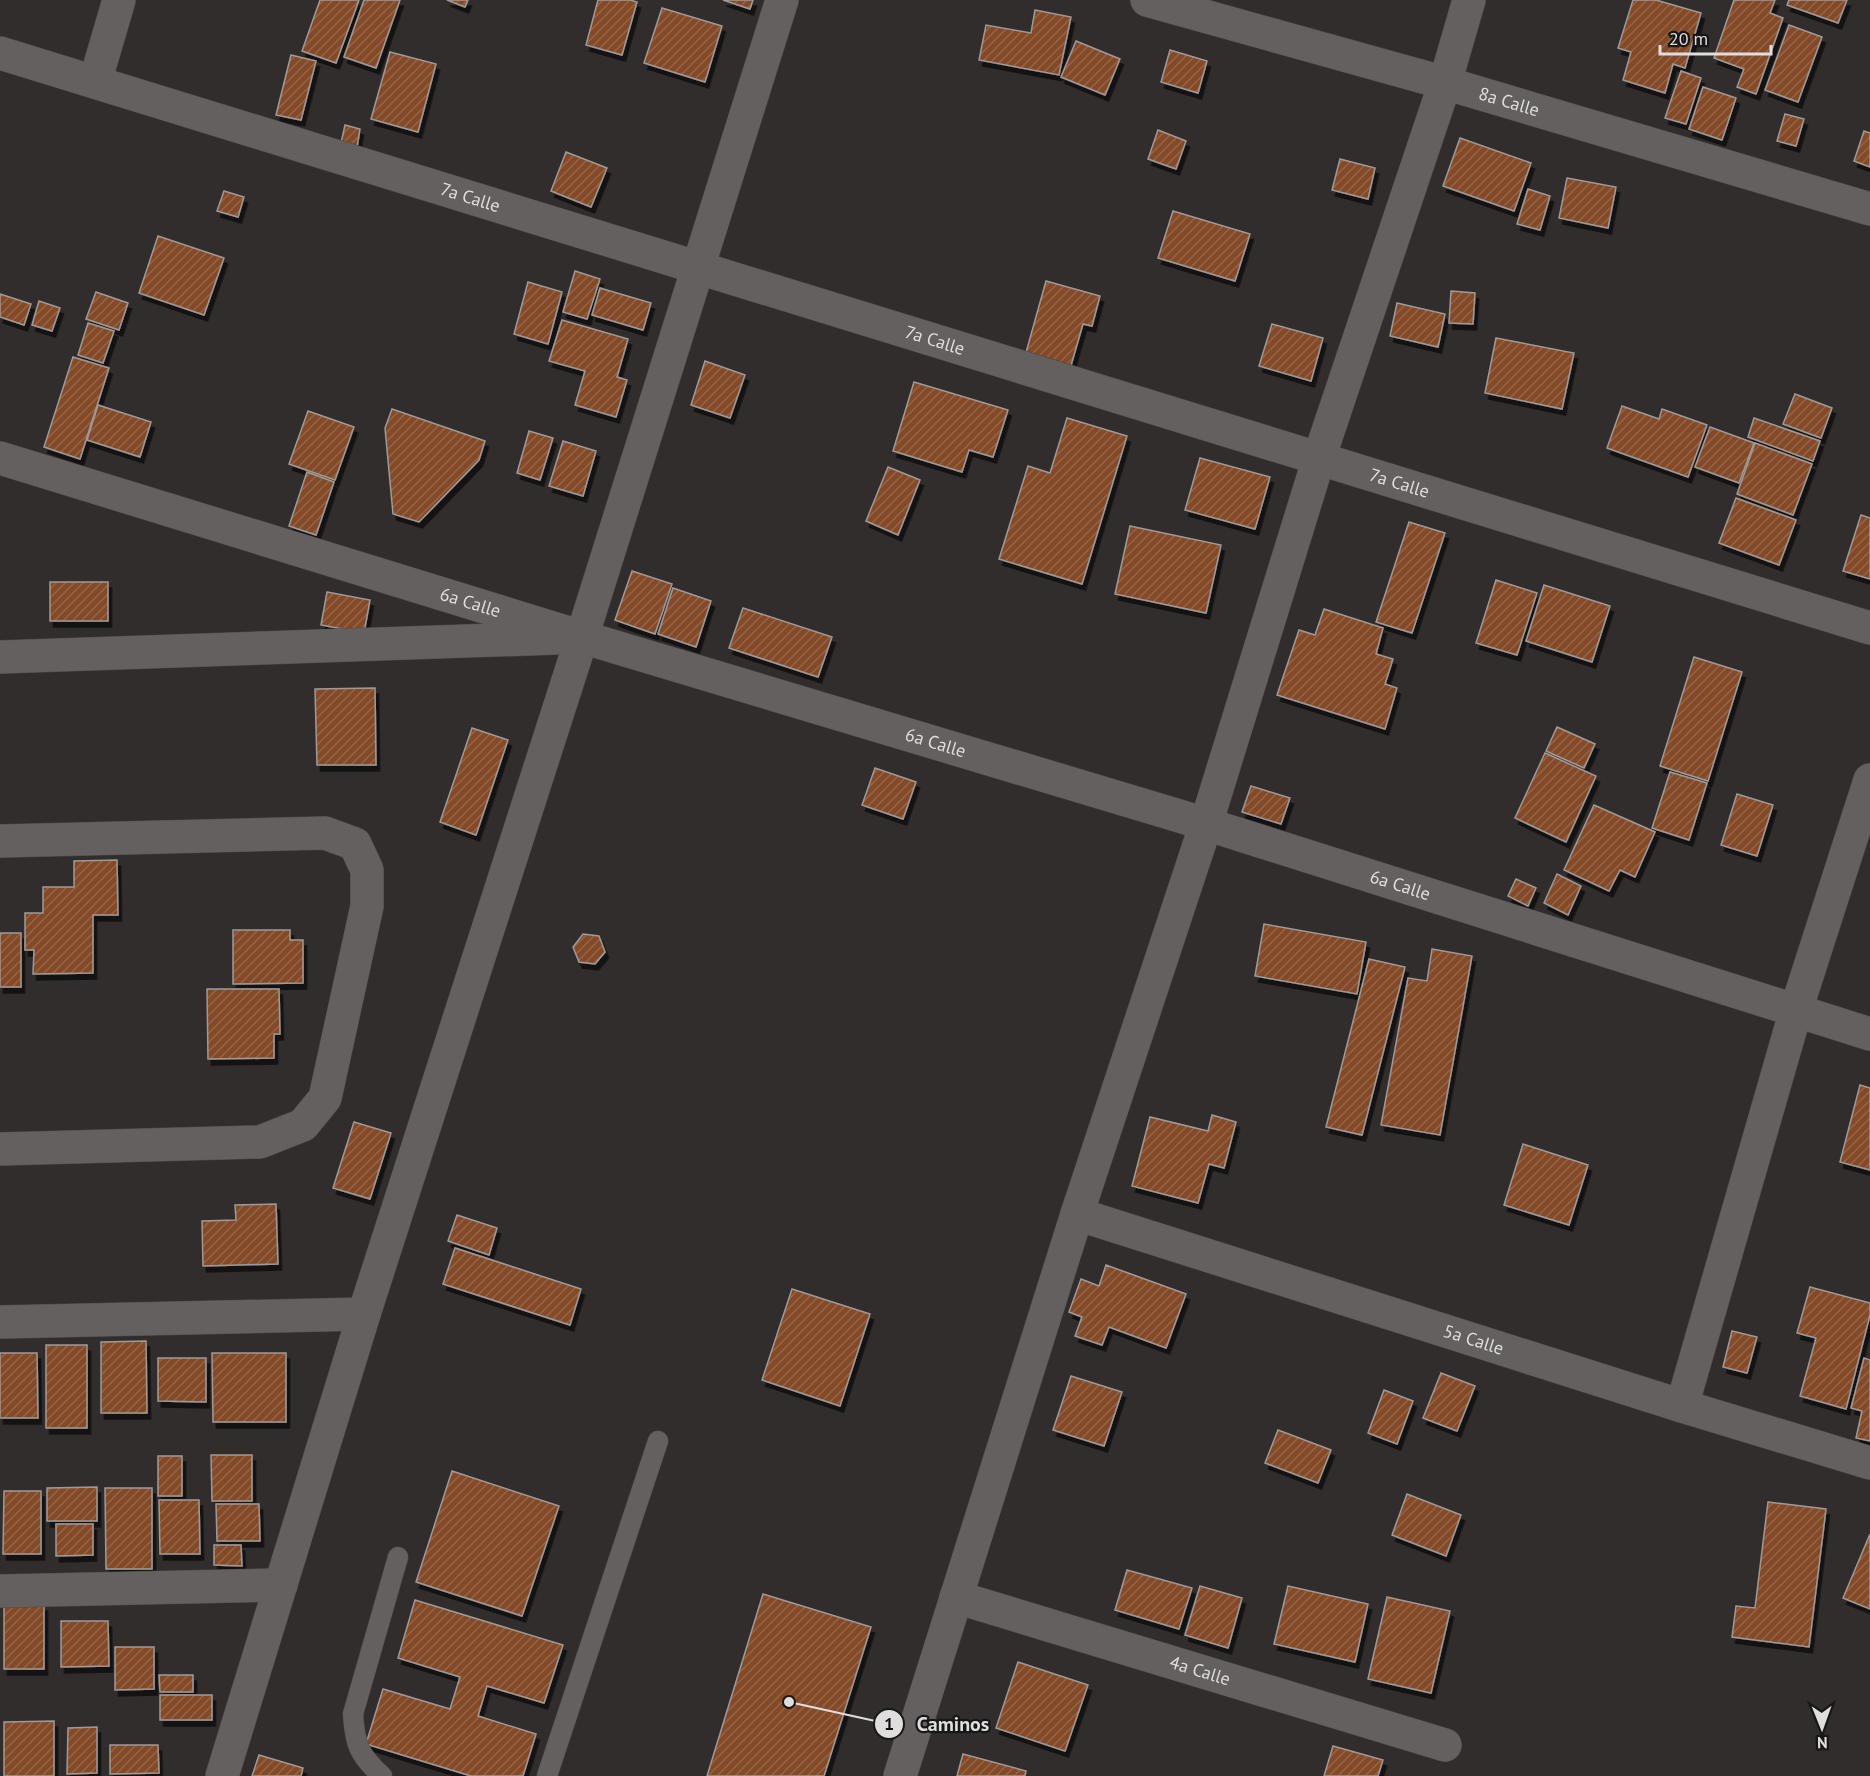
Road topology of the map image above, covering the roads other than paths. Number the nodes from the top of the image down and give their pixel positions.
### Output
1 (119, 0) edge
2 (782, 0) edge
3 (1147, 0) edge
4 (1469, 0) edge
5 (0, 53) edge
6 (95, 82) junction
7 (1444, 83) junction
8 (1870, 209) edge
9 (699, 268) junction
10 (0, 458) edge
11 (1319, 458) junction
12 (1870, 628) edge
13 (582, 637) junction
14 (0, 657) edge
15 (1870, 780) edge
16 (1206, 824) junction
17 (0, 842) edge
18 (1797, 1010) junction
19 (1870, 1034) edge
20 (0, 1149) edge
21 (1077, 1215) junction
22 (364, 1314) junction
23 (0, 1322) edge
24 (1682, 1406) junction
25 (658, 1442) dead end
26 (1870, 1463) edge
27 (398, 1557) dead end
28 (281, 1584) junction
29 (0, 1591) edge
30 (956, 1597) junction
31 (1445, 1745) dead end
32 (222, 1776) edge
33 (382, 1776) edge
34 (548, 1776) edge
35 (900, 1776) edge

1 - 6 street
2 - 9 street
3 - 7 street, 8a Calle
4 - 7 street
5 - 6 street, 7a Calle
6 - 9 street, 7a Calle
7 - 8 street, 8a Calle
7 - 11 street
9 - 11 street, 7a Calle
9 - 13 street
10 - 13 street, 6a Calle
11 - 12 street, 7a Calle
11 - 16 street
13 - 14 street
13 - 16 street, 6a Calle
13 - 22 street
15 - 18 street
16 - 18 street, 6a Calle
16 - 21 street
17 - 20 street
18 - 19 street, 6a Calle
18 - 24 street
21 - 24 street, 5a Calle
21 - 30 street
22 - 23 street
22 - 28 street
24 - 26 street, 5a Calle
25 - 34 lane
27 - 33 lane
28 - 29 street
28 - 32 street
30 - 31 street, 4a Calle
30 - 35 street

